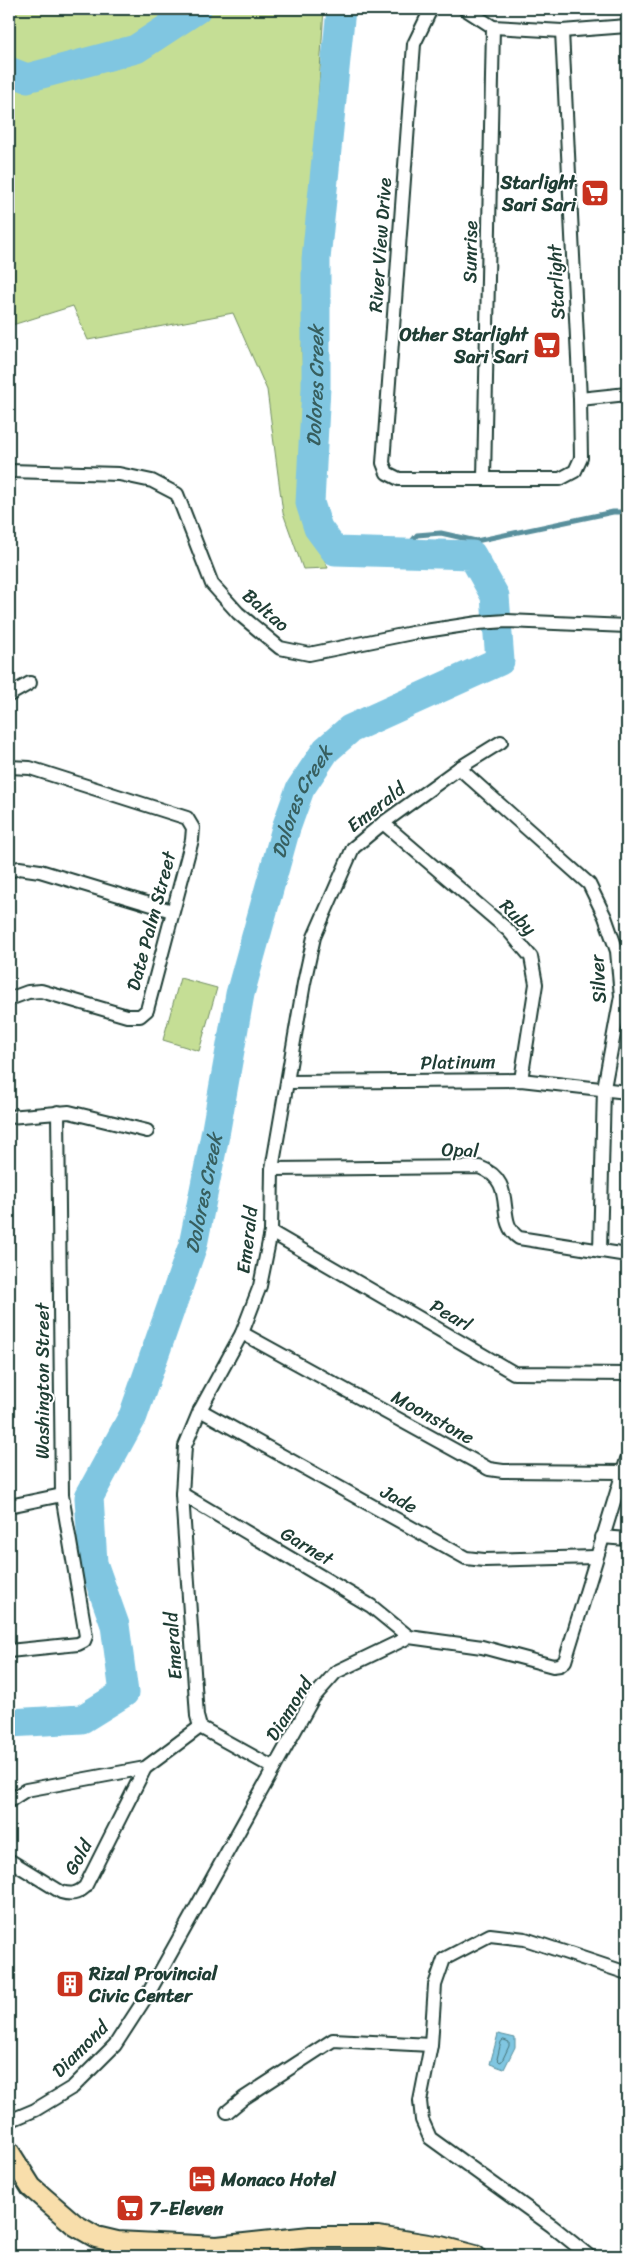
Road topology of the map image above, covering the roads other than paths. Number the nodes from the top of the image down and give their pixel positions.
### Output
1 (431, 9) edge
2 (465, 9) edge
3 (493, 26) junction
4 (627, 26) edge
5 (562, 32) junction
6 (627, 394) edge
7 (580, 400) junction
8 (9, 471) edge
9 (484, 478) junction
10 (399, 479) joint
11 (627, 626) edge
12 (30, 683) dead end
13 (9, 695) edge
14 (501, 742) dead end
15 (9, 767) edge
16 (459, 768) junction
17 (383, 823) junction
18 (9, 871) edge
19 (172, 911) junction
20 (9, 998) edge
21 (521, 1080) junction
22 (288, 1082) junction
23 (604, 1088) junction
24 (627, 1092) edge
25 (58, 1112) junction
26 (9, 1117) edge
27 (147, 1131) dead end
28 (272, 1169) junction
29 (271, 1232) junction
30 (600, 1251) junction
31 (627, 1256) edge
32 (242, 1333) junction
33 (627, 1374) edge
34 (200, 1410) junction
35 (627, 1459) edge
36 (623, 1472) junction
37 (182, 1494) junction
38 (62, 1495) junction
39 (9, 1506) edge
40 (602, 1537) junction
41 (627, 1539) edge
42 (595, 1557) junction
43 (409, 1637) junction
44 (9, 1651) edge
45 (200, 1727) junction
46 (145, 1768) junction
47 (274, 1768) junction
48 (9, 1801) edge
49 (9, 1860) edge
50 (627, 1973) edge
51 (431, 2045) junction
52 (227, 2112) dead end
53 (9, 2121) edge
54 (9, 2152) edge
55 (238, 2251) edge
56 (475, 2256) edge
57 (588, 2256) edge

1 - 10 street, River View Drive
2 - 3 street
3 - 5 street
3 - 9 street, Sunrise
4 - 5 street
5 - 7 street, Starlight
6 - 7 street
7 - 9 street, Starlight
8 - 11 street, Baltao
9 - 10 street, Starlight
12 - 13 street
14 - 16 street, Emerald
15 - 19 street, Date Palm Street
16 - 17 street, Emerald
16 - 23 street, Silver
17 - 21 street, Ruby
17 - 22 street, Emerald
18 - 19 street
19 - 20 street, Date Palm Street
21 - 22 street, Platinum
21 - 23 street, Platinum
22 - 28 street, Emerald
23 - 24 street, Platinum
23 - 30 street, Silver
25 - 26 street
25 - 27 street
25 - 38 street, Washington Street
28 - 29 street, Emerald
28 - 30 street, Opal
29 - 32 street, Emerald
29 - 33 street, Pearl
30 - 31 street, Opal
32 - 34 street, Emerald
32 - 36 street, Moonstone
34 - 37 street, Emerald
34 - 42 street, Jade
35 - 36 street
36 - 40 street
37 - 43 street, Garnet
37 - 45 street, Emerald
38 - 39 street
38 - 44 street, Washington Street
40 - 41 street
40 - 42 street
42 - 43 street
43 - 47 street, Diamond
45 - 46 street, Gold
45 - 47 street
46 - 48 street, Gold
46 - 49 street, Gold
47 - 53 street, Diamond
50 - 51 street
51 - 52 street
51 - 57 street
54 - 55 main road
55 - 56 main road

